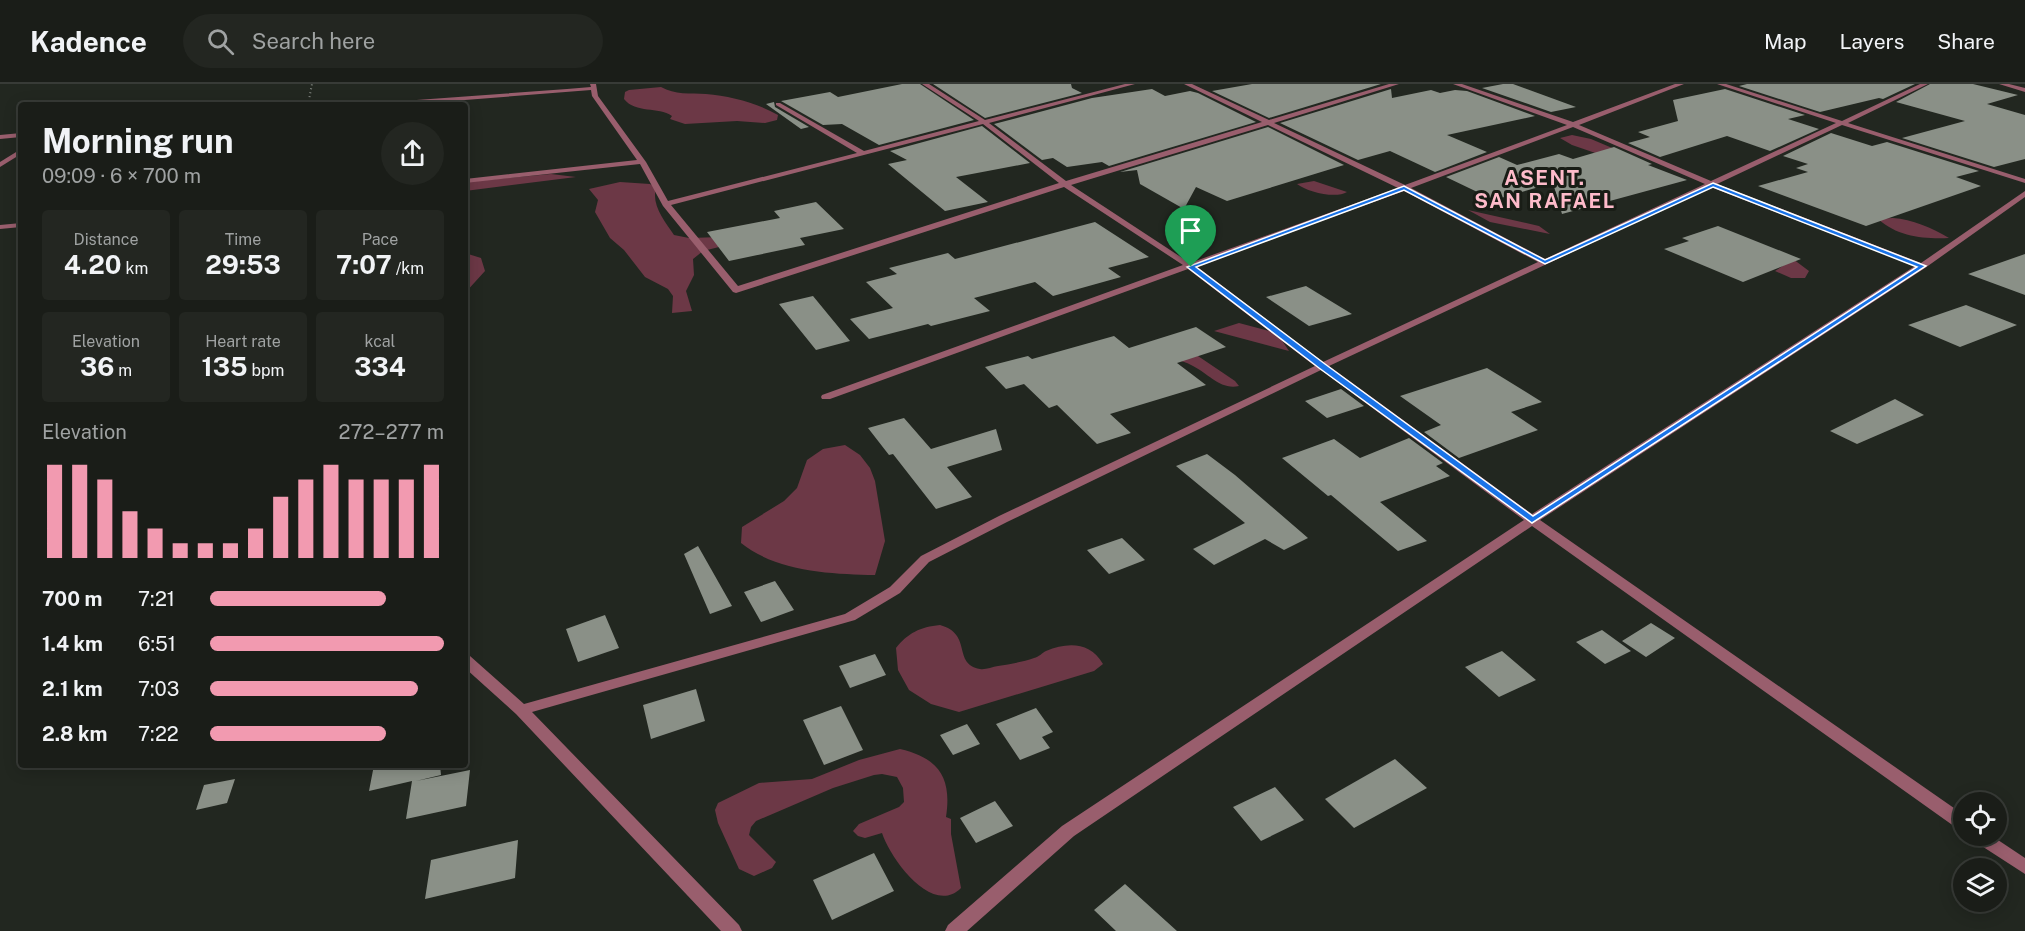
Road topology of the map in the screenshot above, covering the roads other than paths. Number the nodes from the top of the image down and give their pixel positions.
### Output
1 (925, 84) edge
2 (1132, 84) edge
3 (1187, 84) edge
4 (1396, 84) edge
5 (1456, 84) edge
6 (1681, 84) edge
7 (1720, 84) edge
8 (1925, 84) edge
9 (2002, 84) edge
10 (594, 86) edge
11 (1109, 86) edge
12 (2025, 90) edge
13 (410, 102) edge
14 (778, 104) dead end
15 (984, 122) junction
16 (1266, 123) junction
17 (1841, 123) junction
18 (1574, 124) junction
19 (18, 135) edge
20 (0, 137) edge
21 (18, 153) edge
22 (862, 153) junction
23 (642, 162) junction
24 (0, 165) edge
25 (468, 181) edge
26 (2025, 181) edge
27 (1065, 184) junction
28 (1713, 185) junction
29 (1404, 188) junction
30 (2025, 193) edge
31 (666, 204) junction
32 (18, 225) edge
33 (0, 227) edge
34 (1545, 262) junction
35 (1922, 266) junction
36 (1191, 267) junction
37 (1322, 366) junction
38 (826, 397) dead end
39 (1532, 520) junction
40 (468, 663) edge
41 (521, 710) junction
42 (1953, 816) edge
43 (1995, 846) edge
44 (2025, 867) edge
45 (733, 931) edge
46 (954, 931) edge

1 - 15 street
2 - 11 street
3 - 16 street
4 - 16 street
5 - 18 street
6 - 18 street
7 - 17 street
8 - 17 street
9 - 12 street
10 - 13 street
10 - 23 street
11 - 15 street
14 - 22 street
15 - 22 street
15 - 27 street
16 - 27 street
16 - 29 street
17 - 26 street
17 - 28 street
18 - 28 street
18 - 29 street
19 - 20 street
21 - 24 street
22 - 31 street
23 - 25 street
23 - 31 street
27 - 31 street
27 - 36 street
28 - 34 street
28 - 35 street
29 - 34 street
29 - 36 street
30 - 35 street
32 - 33 street
34 - 37 street
35 - 39 street
36 - 37 street
36 - 38 street
37 - 39 street
37 - 41 street
39 - 42 street
39 - 46 street
40 - 41 street
41 - 45 street
43 - 44 street

